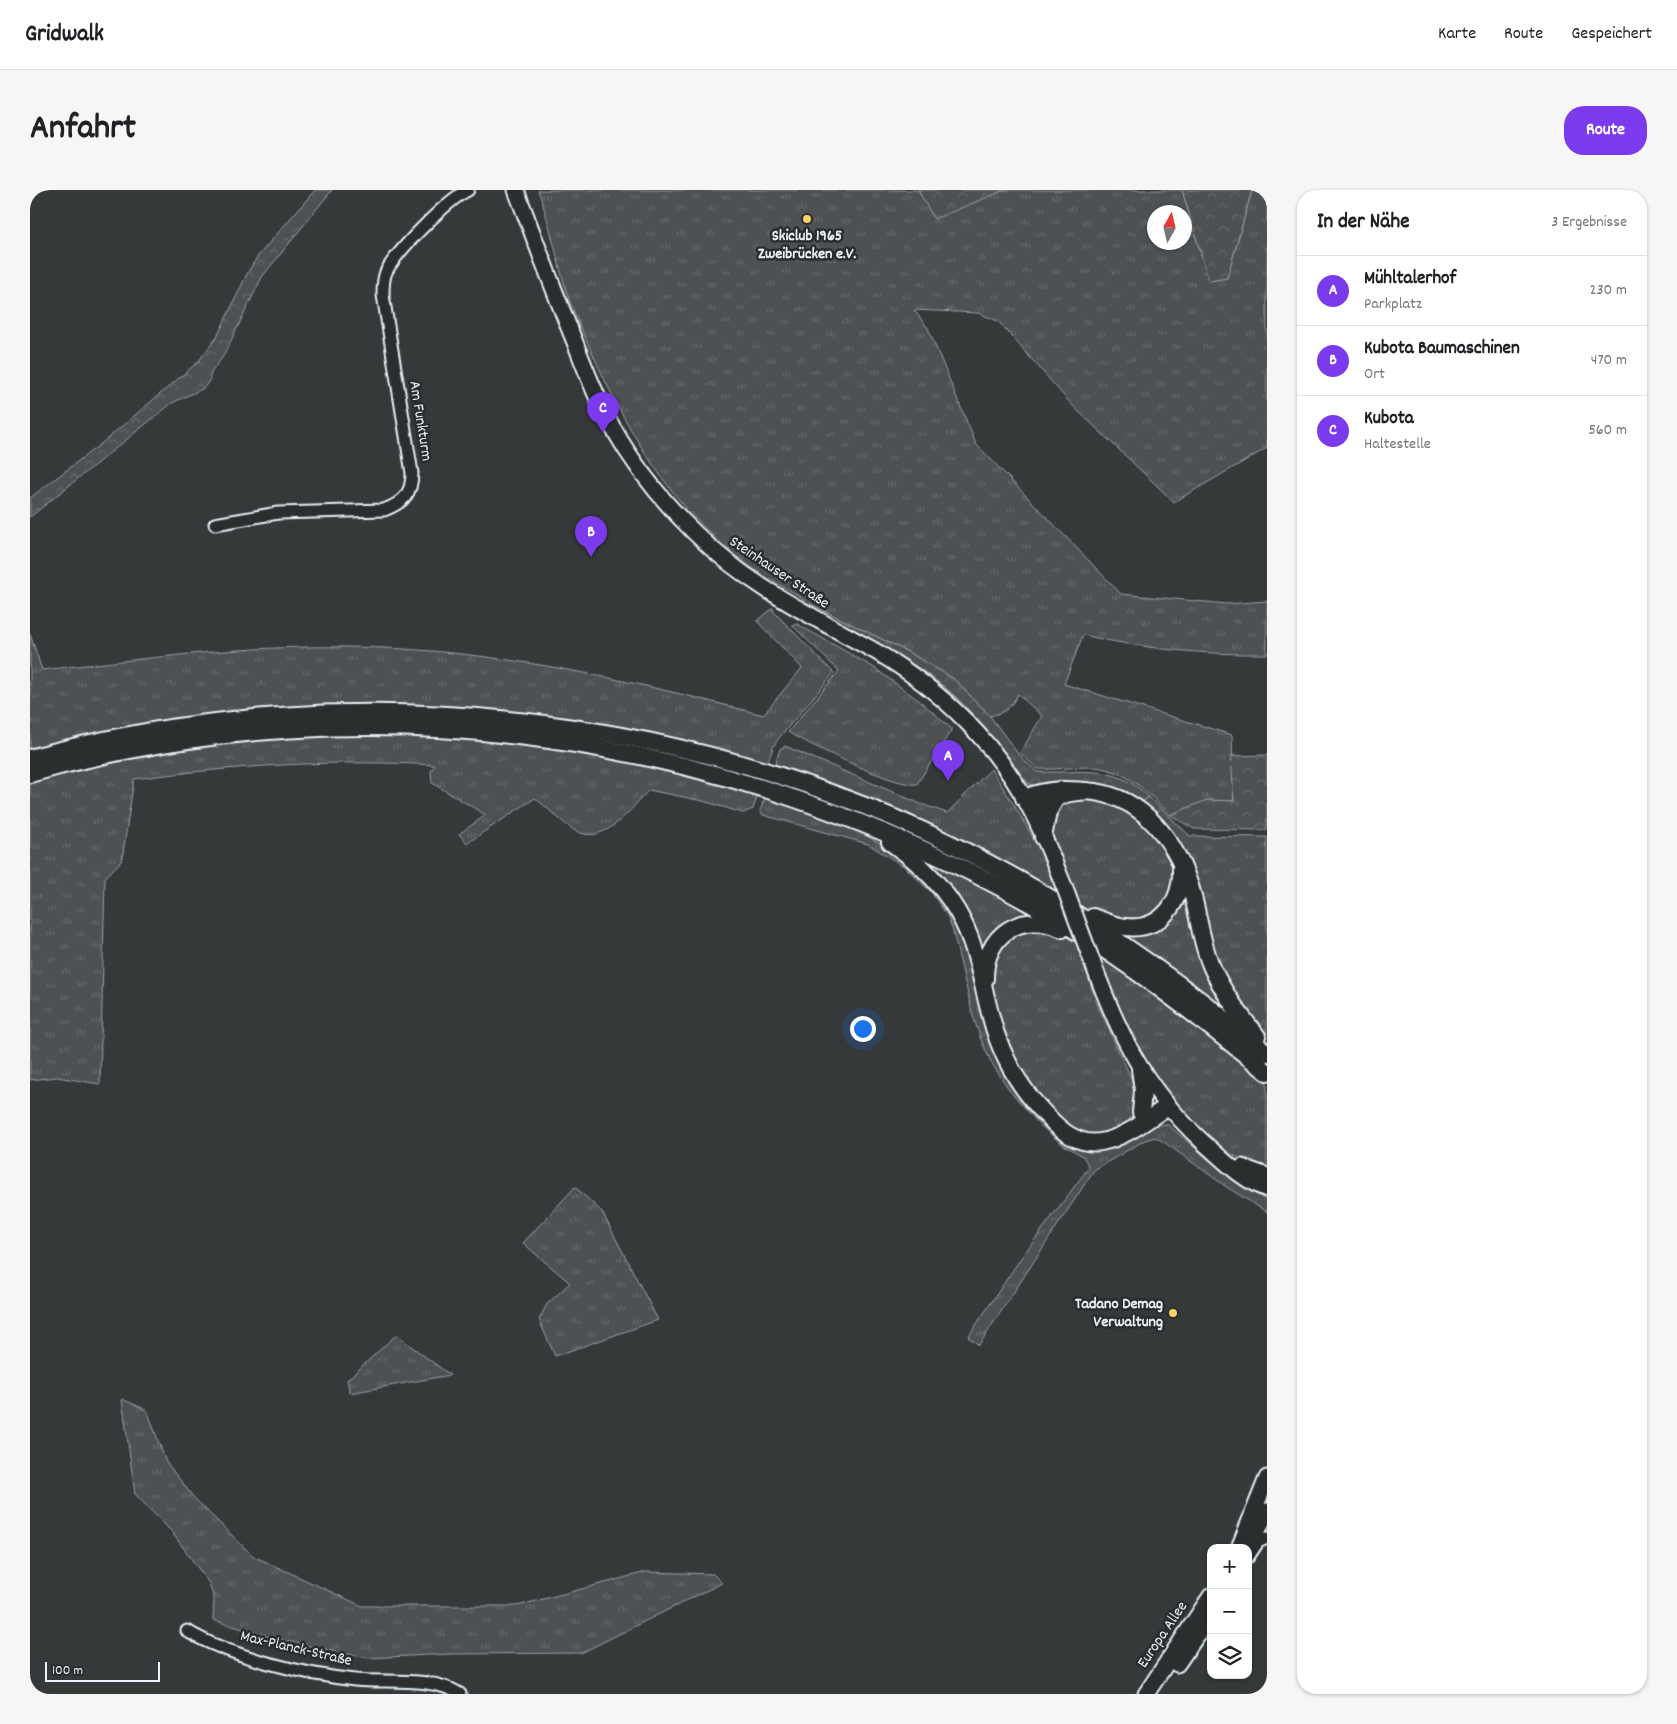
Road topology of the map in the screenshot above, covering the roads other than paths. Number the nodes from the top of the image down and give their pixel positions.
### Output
1 (468, 190) edge
2 (516, 190) edge
3 (216, 524) dead end
4 (30, 758) edge
5 (30, 774) edge
6 (1087, 791) junction
7 (1024, 798) junction
8 (1056, 798) junction
9 (859, 821) junction
10 (1043, 837) junction
11 (1181, 866) junction
12 (1063, 906) junction
13 (1108, 951) junction
14 (985, 988) junction
15 (1267, 1048) edge
16 (1267, 1054) edge
17 (1140, 1069) junction
18 (1267, 1072) edge
19 (1168, 1106) junction
20 (1140, 1113) junction
21 (1120, 1135) junction
22 (1216, 1154) junction
23 (1267, 1176) edge
24 (1267, 1189) edge
25 (1267, 1478) edge
26 (1267, 1511) edge
27 (1267, 1538) edge
28 (1241, 1544) edge
29 (1252, 1544) edge
30 (1252, 1551) edge
31 (1207, 1602) edge
32 (1207, 1621) edge
33 (187, 1631) dead end
34 (460, 1694) edge
35 (1146, 1694) edge
36 (1155, 1694) edge

1 - 3 street, Am Funkturm
2 - 7 main road, Steinhauser Straße
4 - 12 highway
5 - 9 highway
6 - 7 highway
6 - 8 highway
6 - 11 highway
7 - 8 highway
7 - 10 main road, Steinhauser Straße
8 - 10 highway
9 - 13 highway
9 - 14 highway
10 - 17 main road, Steinhauser Straße, bridge
11 - 12 highway
11 - 15 highway
12 - 16 highway
13 - 14 highway
13 - 18 highway
14 - 21 highway
17 - 19 main road, Steinhauser Straße
17 - 20 highway
19 - 20 highway
19 - 21 highway
19 - 22 main road, Steinhauser Straße
20 - 21 highway
22 - 23 main road
22 - 24 main road
25 - 28 main road
26 - 29 main road
27 - 30 street
31 - 35 main road, Europa Allee
32 - 36 main road, Europa Allee
33 - 34 street, Max-Planck-Straße

